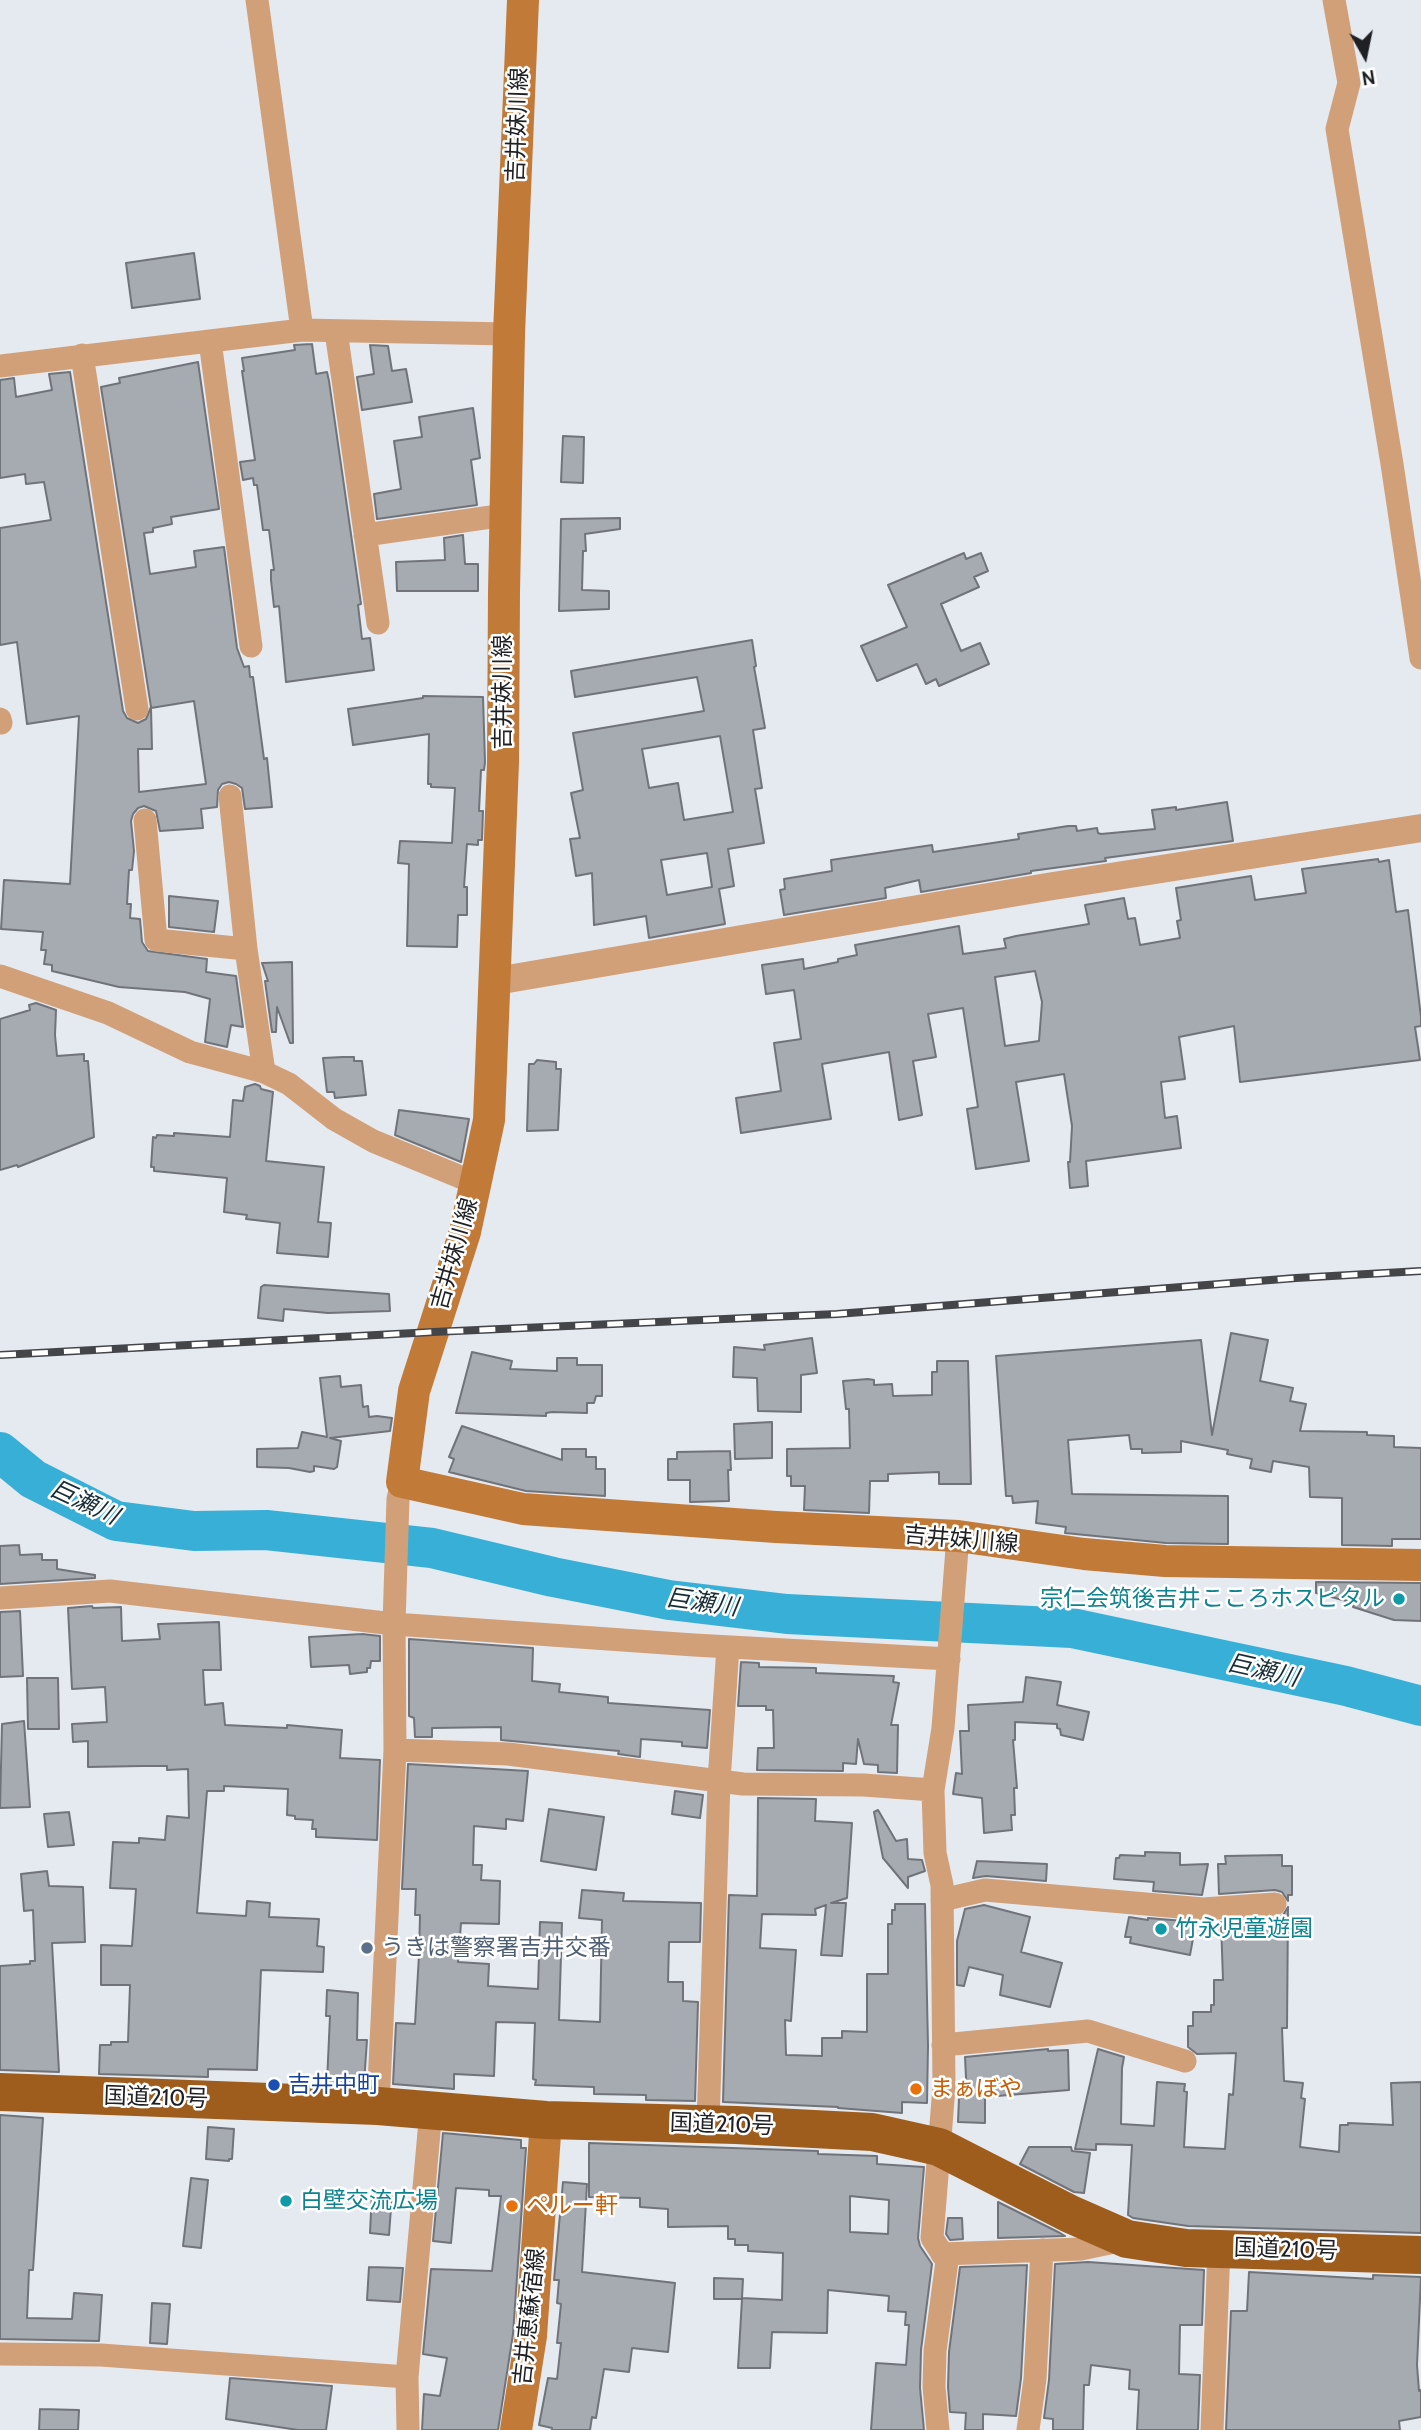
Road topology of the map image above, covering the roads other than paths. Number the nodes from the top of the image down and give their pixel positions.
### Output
1 (257, 0) edge
2 (523, 0) edge
3 (1334, 0) edge
4 (302, 330) junction
5 (336, 331) junction
6 (509, 334) junction
7 (210, 341) junction
8 (82, 355) junction
9 (0, 366) edge
10 (505, 514) junction
11 (365, 535) junction
12 (378, 623) dead end
13 (251, 646) dead end
14 (1421, 658) edge
15 (137, 709) dead end
16 (230, 796) dead end
17 (145, 820) dead end
18 (1421, 828) edge
19 (246, 949) junction
20 (0, 976) edge
21 (496, 981) junction
22 (264, 1072) junction
23 (475, 1183) junction
24 (400, 1491) junction
25 (957, 1542) junction
26 (1421, 1565) edge
27 (0, 1598) edge
28 (394, 1617) junction
29 (728, 1647) junction
30 (949, 1657) junction
31 (395, 1750) junction
32 (719, 1781) junction
33 (933, 1790) junction
34 (942, 1900) junction
35 (1275, 1904) dead end
36 (943, 2045) junction
37 (1185, 2061) dead end
38 (0, 2092) edge
39 (377, 2106) junction
40 (431, 2110) junction
41 (546, 2120) junction
42 (708, 2124) junction
43 (939, 2147) junction
44 (1127, 2239) junction
45 (1219, 2248) junction
46 (1042, 2250) junction
47 (942, 2254) junction
48 (1421, 2255) edge
49 (0, 2354) edge
50 (407, 2377) junction
51 (408, 2430) edge
52 (516, 2430) edge
53 (938, 2430) edge
54 (1028, 2430) edge
55 (1212, 2430) edge

1 - 4 street
2 - 6 main road, 吉井妹川線
3 - 14 street
4 - 5 street
4 - 7 street
5 - 6 street
5 - 11 street
6 - 10 main road, 吉井妹川線
7 - 8 street
7 - 13 street
8 - 9 street
8 - 15 street
10 - 11 street
10 - 21 main road, 吉井妹川線
11 - 12 street
16 - 19 street
17 - 19 street
18 - 21 street
19 - 22 street
20 - 22 street
21 - 23 main road, 吉井妹川線
22 - 23 street
23 - 24 main road, 吉井妹川線
24 - 25 main road, 吉井妹川線
24 - 28 street
25 - 26 main road, 吉井妹川線
25 - 30 street
27 - 28 street
28 - 29 street
28 - 31 street
29 - 30 street
29 - 32 street
30 - 33 street
31 - 32 street
31 - 39 street
32 - 33 street
32 - 42 street
33 - 34 street
34 - 35 street
34 - 36 street
36 - 37 street
36 - 43 street
38 - 39 highway, 国道210号
39 - 40 highway, 国道210号
40 - 41 highway, 国道210号
40 - 50 street
41 - 42 highway, 国道210号
41 - 52 main road, 吉井恵蘇宿線
42 - 43 highway, 国道210号
43 - 44 highway, 国道210号
43 - 47 street
44 - 45 highway, 国道210号
44 - 46 street
45 - 48 highway, 国道210号
45 - 55 street
46 - 47 street
46 - 54 street
47 - 53 street
49 - 50 street
50 - 51 street

